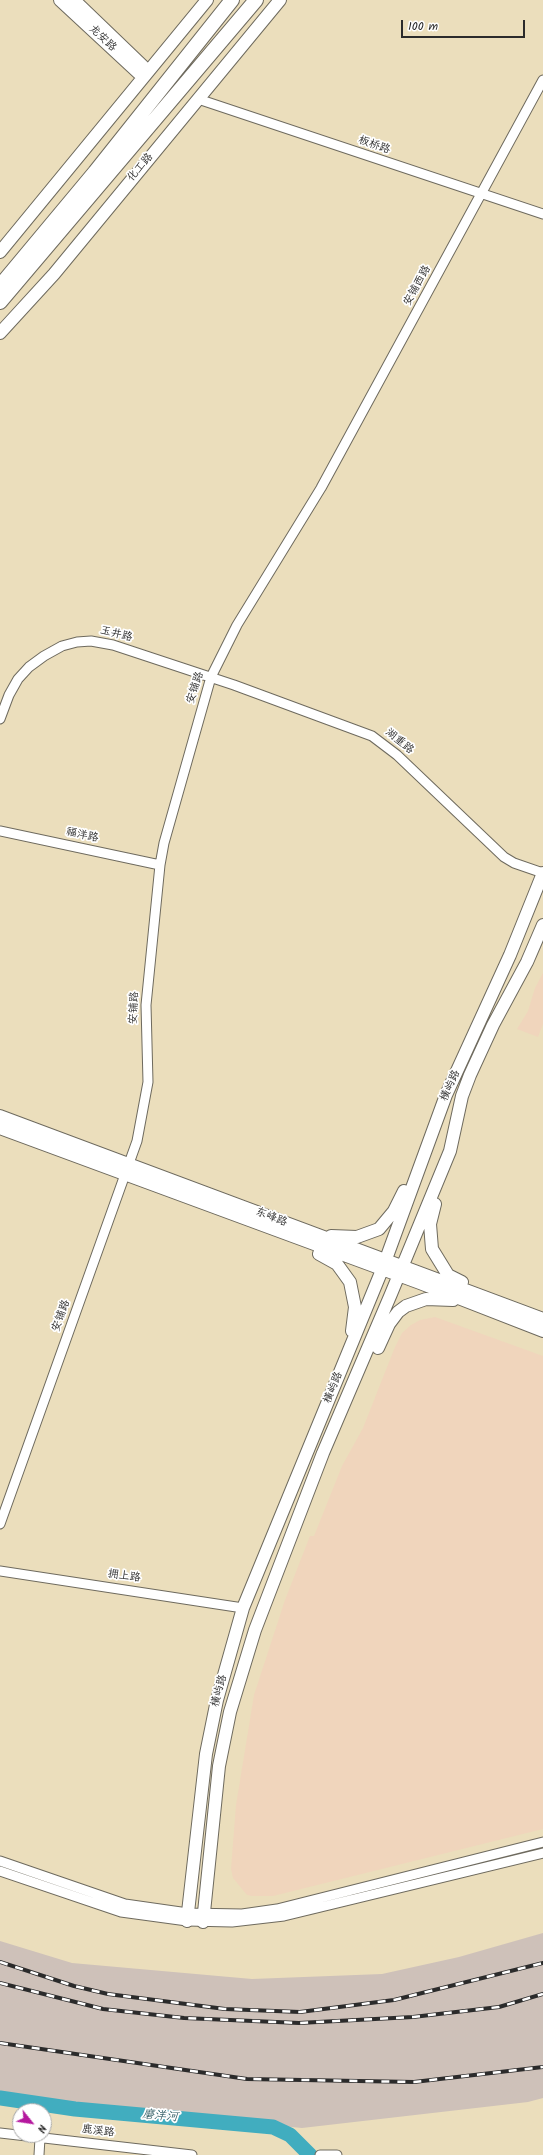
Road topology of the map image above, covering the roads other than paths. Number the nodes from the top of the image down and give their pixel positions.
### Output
1 (60, 0) edge
2 (74, 0) edge
3 (207, 0) edge
4 (232, 0) edge
5 (256, 0) edge
6 (280, 0) edge
7 (146, 74) junction
8 (543, 80) edge
9 (198, 99) junction
10 (482, 194) junction
11 (543, 214) edge
12 (0, 252) edge
13 (0, 286) edge
14 (0, 302) edge
15 (0, 334) edge
16 (312, 503) joint
17 (211, 677) junction
18 (0, 719) edge
19 (0, 831) edge
20 (160, 865) junction
21 (543, 873) edge
22 (543, 925) edge
23 (0, 1116) edge
24 (0, 1128) edge
25 (428, 1144) junction
26 (450, 1151) junction
27 (128, 1170) junction
28 (266, 1226) junction
29 (296, 1228) junction
30 (384, 1266) junction
31 (400, 1271) junction
32 (468, 1302) junction
33 (538, 1317) edge
34 (543, 1330) edge
35 (347, 1356) junction
36 (347, 1399) junction
37 (0, 1524) edge
38 (0, 1571) edge
39 (243, 1608) junction
40 (543, 1842) edge
41 (543, 1853) edge
42 (0, 1861) edge
43 (0, 1871) edge
44 (188, 1917) junction
45 (204, 1918) junction
46 (0, 2133) edge
47 (12, 2134) edge
48 (52, 2139) edge
49 (39, 2143) edge
50 (38, 2155) edge
51 (192, 2155) edge
52 (320, 2155) edge
53 (335, 2155) edge

1 - 7 main road, 龙安路
2 - 7 main road, 龙安路
3 - 7 main road
4 - 13 highway
5 - 14 highway, 化工路
6 - 9 main road, 化工路
7 - 12 main road
8 - 10 street, 安铺西路
9 - 10 street, 板桥路
9 - 15 main road, 化工路
10 - 11 street, 板桥路
10 - 16 street, 安铺西路
16 - 17 street, 安铺路
17 - 18 street, 玉井路
17 - 20 street, 安铺路
17 - 21 street, 湖重路
19 - 20 street, 福洋路
20 - 27 street, 安铺路
21 - 25 main road, 横屿路
22 - 26 main road, 横屿路
23 - 27 main road, 东峰路
24 - 27 main road, 东峰路
25 - 29 main road
25 - 30 main road, 横屿路
26 - 31 main road, 横屿路
26 - 33 main road
27 - 28 main road, 东峰路
27 - 29 main road, 东峰路
27 - 37 street, 安铺路
28 - 30 main road, 东峰路
28 - 35 main road
29 - 30 main road, 东峰路
30 - 31 main road, 东峰路
30 - 35 main road, 横屿路
31 - 32 main road, 东峰路
31 - 33 main road, 东峰路
31 - 36 main road, 横屿路
32 - 34 main road, 东峰路
32 - 36 main road
35 - 39 main road, 横屿路
36 - 45 main road, 横屿路
38 - 39 street, 拥上路
39 - 44 main road, 横屿路
40 - 45 street
41 - 45 street
42 - 44 street
43 - 44 street
44 - 45 street
46 - 47 street, 鹿溪路
48 - 51 street, 鹿溪路
49 - 50 street
52 - 53 street

